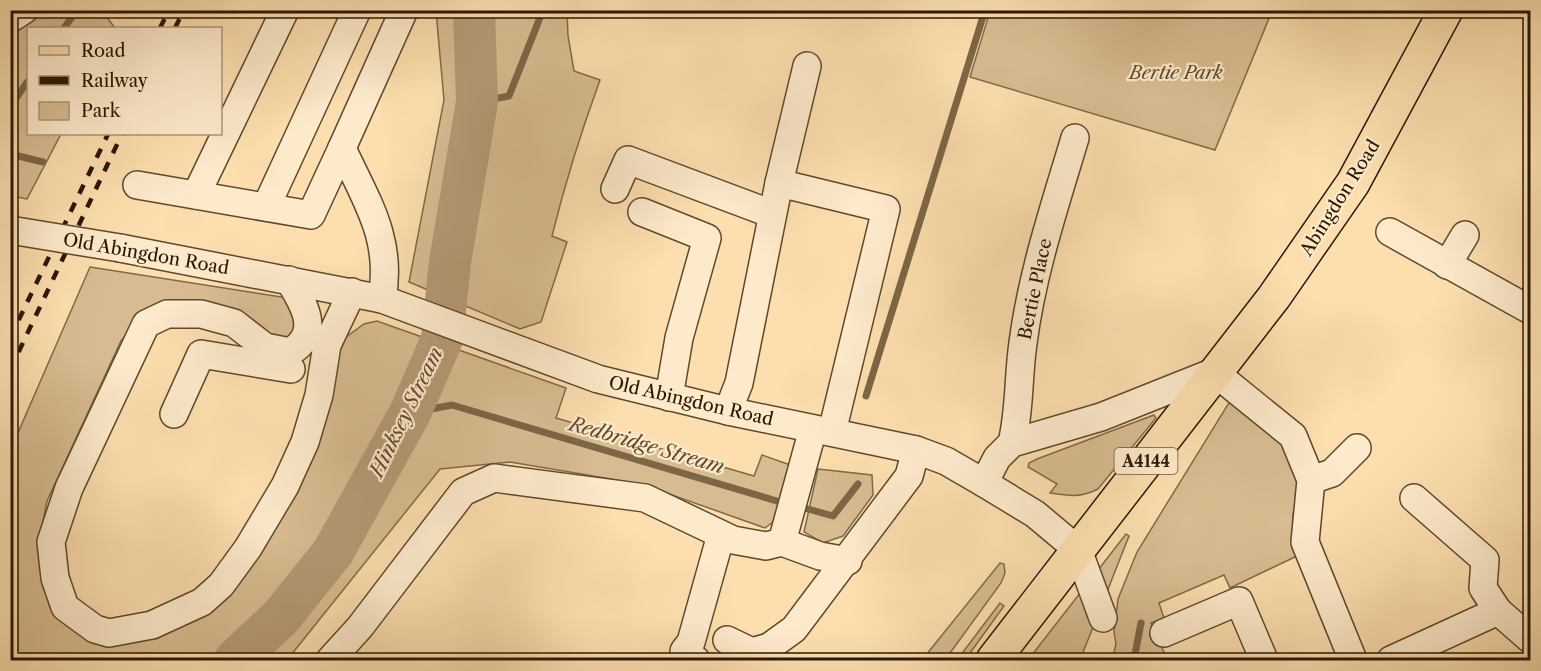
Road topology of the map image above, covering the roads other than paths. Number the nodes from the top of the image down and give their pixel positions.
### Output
1 (24, 10) edge
2 (285, 10) edge
3 (357, 10) edge
4 (404, 10) edge
5 (1446, 10) edge
6 (10, 19) edge
7 (807, 66) dead end
8 (1075, 138) dead end
9 (342, 148) junction
10 (779, 183) junction
11 (137, 185) dead end
12 (615, 189) dead end
13 (196, 195) junction
14 (266, 207) junction
15 (642, 212) dead end
16 (772, 214) junction
17 (10, 230) edge
18 (1390, 232) dead end
19 (1465, 235) dead end
20 (1448, 265) junction
21 (285, 279) junction
22 (352, 292) junction
23 (391, 302) junction
24 (1530, 310) edge
25 (291, 361) junction
26 (324, 362) junction
27 (1214, 372) junction
28 (669, 397) junction
29 (728, 411) junction
30 (174, 414) dead end
31 (823, 431) junction
32 (1012, 443) junction
33 (1357, 448) dead end
34 (916, 450) junction
35 (1311, 480) junction
36 (984, 483) junction
37 (1414, 498) dead end
38 (786, 531) junction
39 (721, 535) junction
40 (1078, 550) junction
41 (848, 561) junction
42 (1498, 611) junction
43 (1103, 618) dead end
44 (1164, 633) dead end
45 (1530, 639) edge
46 (727, 640) dead end
47 (330, 660) edge
48 (696, 660) edge
49 (993, 660) edge
50 (1264, 660) edge
51 (1353, 660) edge
52 (1391, 660) edge

1 - 6 street
2 - 13 street
3 - 14 street
4 - 9 street
5 - 27 main road, Abingdon Road / A4144
7 - 10 street
8 - 32 street, Bertie Place
9 - 14 street
9 - 23 street
10 - 16 street
10 - 31 street
11 - 13 street
12 - 16 street
13 - 14 street
15 - 28 street
16 - 29 street
17 - 21 street, Old Abingdon Road, bridge
18 - 20 street
19 - 20 street
20 - 24 street
21 - 22 street, Old Abingdon Road
21 - 25 street
22 - 23 street, Old Abingdon Road
22 - 26 street
23 - 28 street, Old Abingdon Road
25 - 26 street
25 - 26 street
25 - 30 street
27 - 32 street, Abingdon Road
27 - 35 street
27 - 40 main road, Abingdon Road / A4144
28 - 29 street, Old Abingdon Road
29 - 31 street, Old Abingdon Road
31 - 34 street, Old Abingdon Road
31 - 38 street
32 - 36 street
33 - 35 street
34 - 36 street, Old Abingdon Road
34 - 41 street
35 - 51 street
36 - 40 street, Old Abingdon Road
37 - 42 street
38 - 39 street
38 - 41 street
39 - 47 street
39 - 48 street
40 - 43 street
40 - 49 main road, Abingdon Road / A4144
41 - 46 street
42 - 45 street
42 - 52 street
44 - 50 street

